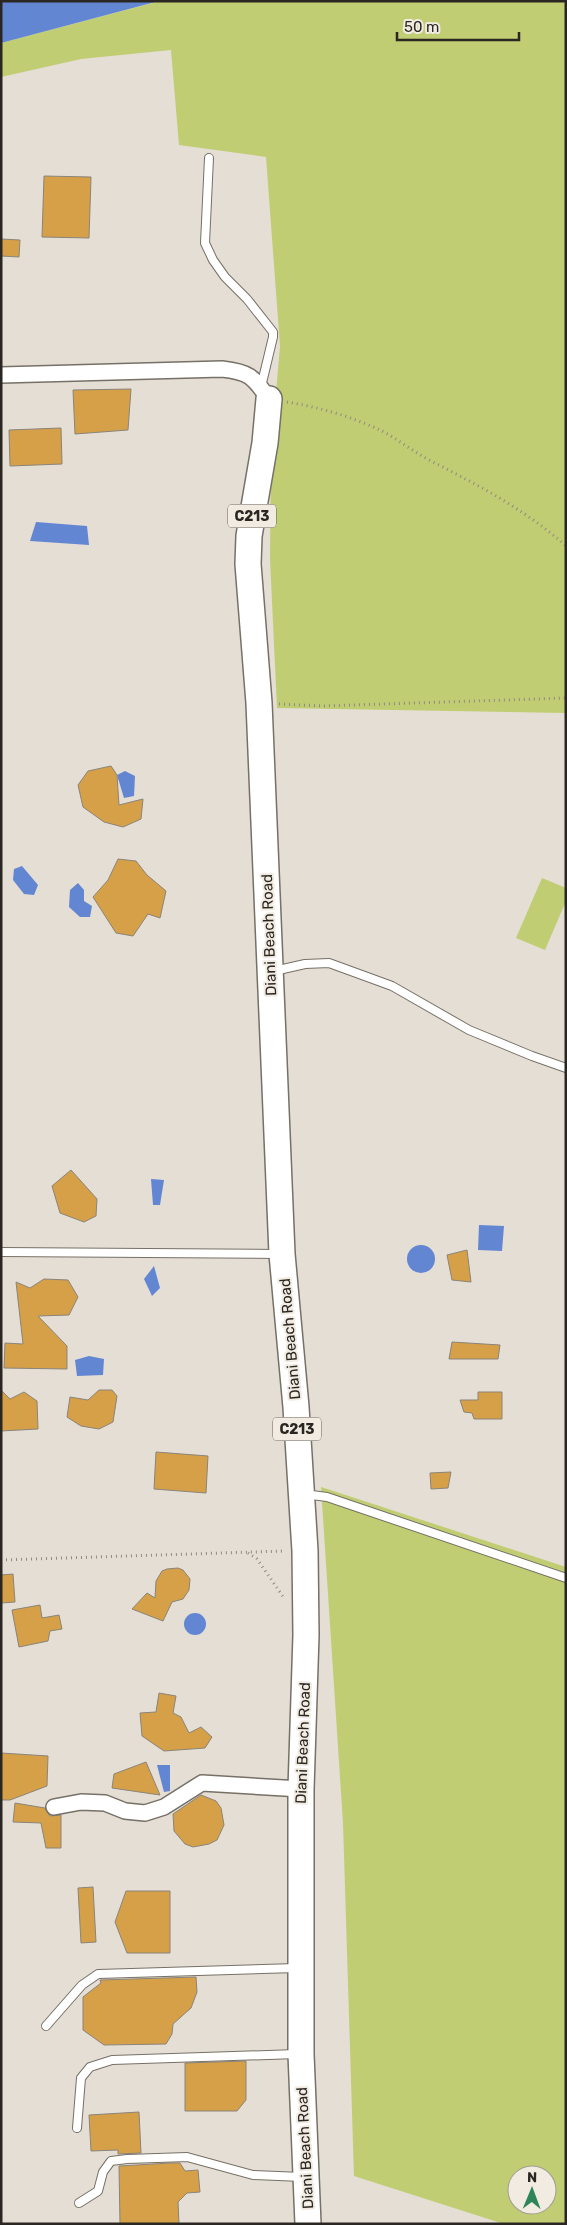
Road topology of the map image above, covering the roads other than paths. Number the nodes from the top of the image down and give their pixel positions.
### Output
1 (209, 158) dead end
2 (1, 375) edge
3 (265, 393) junction
4 (270, 972) junction
5 (566, 1068) edge
6 (1, 1252) edge
7 (282, 1254) junction
8 (302, 1494) junction
9 (566, 1578) edge
10 (301, 1789) junction
11 (54, 1806) dead end
12 (301, 1968) junction
13 (46, 2026) dead end
14 (300, 2054) junction
15 (77, 2128) dead end
16 (306, 2177) junction
17 (79, 2203) dead end
18 (308, 2224) edge

1 - 3 lane
2 - 3 street
3 - 4 main road, Diani Beach Road / C213
4 - 5 lane
4 - 7 main road, Diani Beach Road / C213
6 - 7 lane
7 - 8 main road, Diani Beach Road / C213
8 - 9 lane
8 - 10 main road, Diani Beach Road / C213
10 - 11 street
10 - 12 main road, Diani Beach Road / C213
12 - 13 lane
12 - 14 main road, Diani Beach Road / C213
14 - 15 lane
14 - 16 main road, Diani Beach Road / C213
16 - 17 lane
16 - 18 main road, Diani Beach Road / C213

